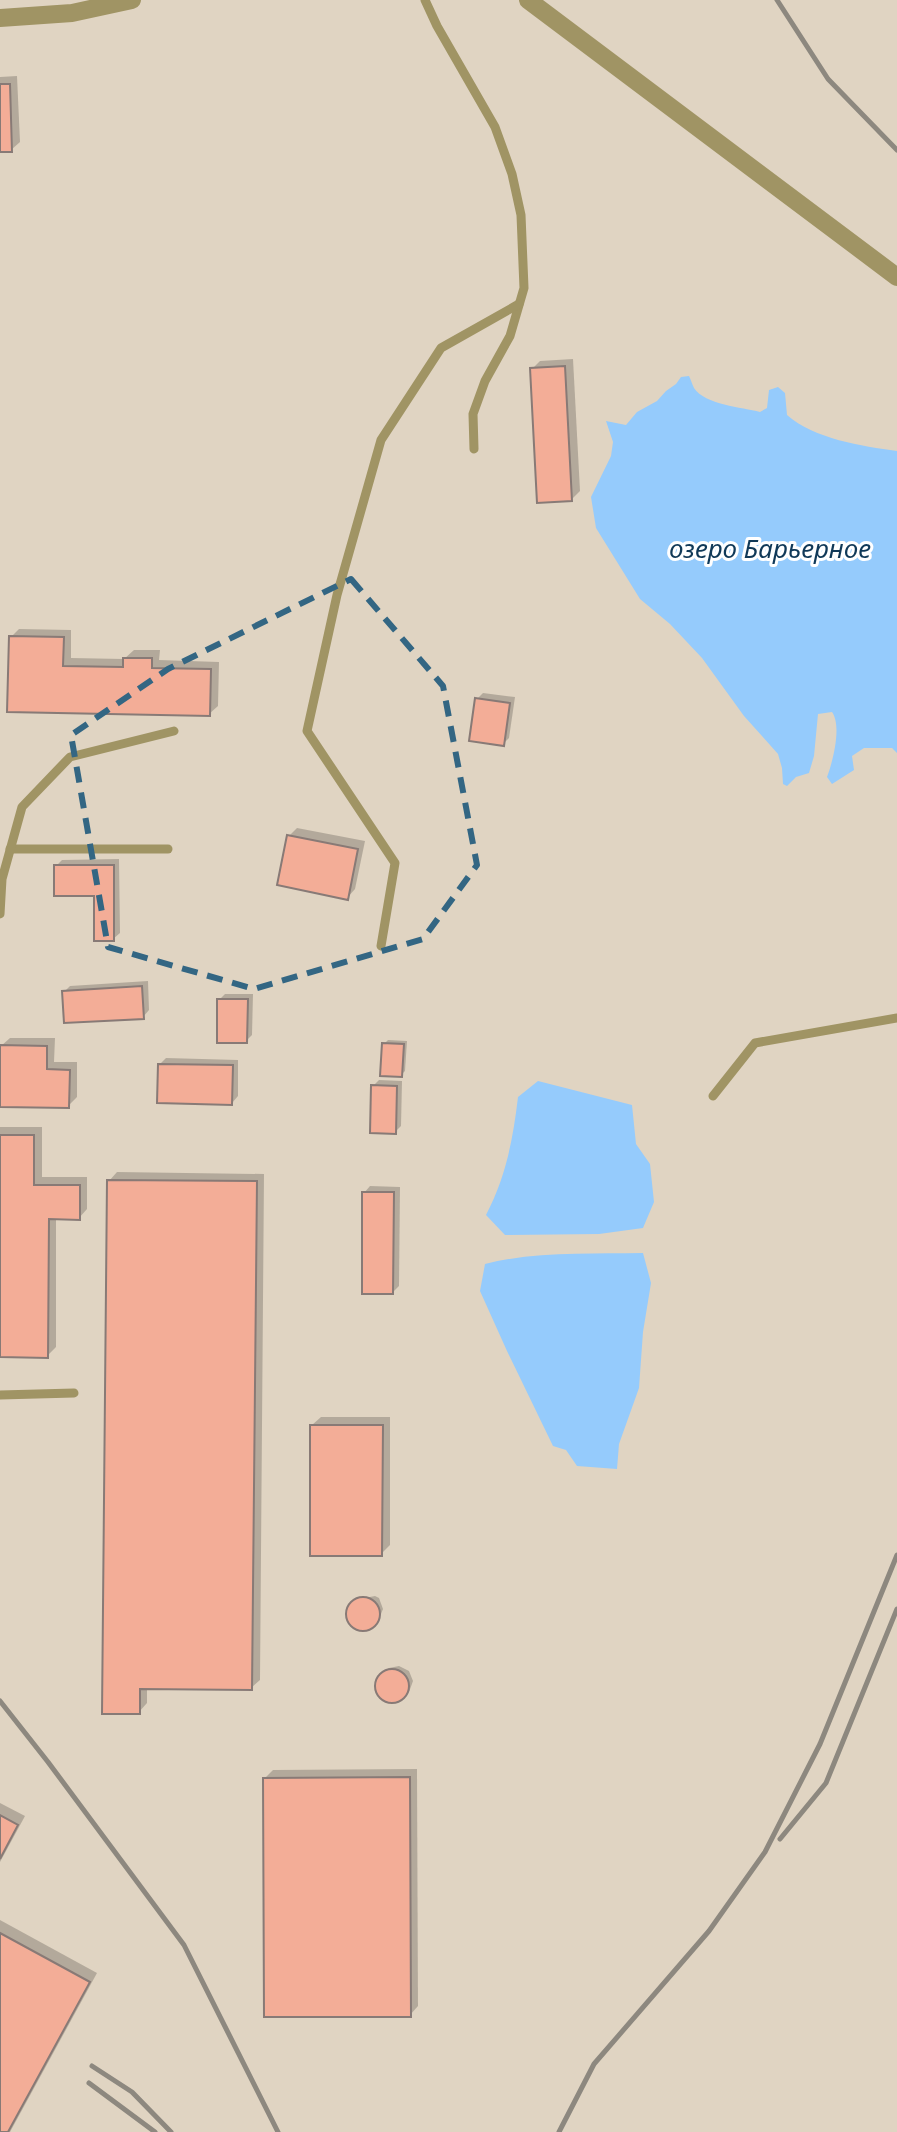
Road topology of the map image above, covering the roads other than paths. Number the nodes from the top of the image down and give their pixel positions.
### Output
1 (132, 0) edge
2 (425, 0) edge
3 (528, 0) edge
4 (0, 18) edge
5 (897, 277) edge
6 (519, 304) junction
7 (474, 449) dead end
8 (174, 731) dead end
9 (10, 849) junction
10 (168, 849) dead end
11 (0, 914) edge
12 (381, 946) dead end
13 (897, 1018) edge
14 (713, 1096) dead end
15 (74, 1393) dead end
16 (0, 1395) edge

1 - 4 street
2 - 6 lane
3 - 5 street
6 - 7 lane
6 - 12 lane
8 - 9 lane
9 - 10 lane
9 - 11 lane
13 - 14 lane
15 - 16 lane

